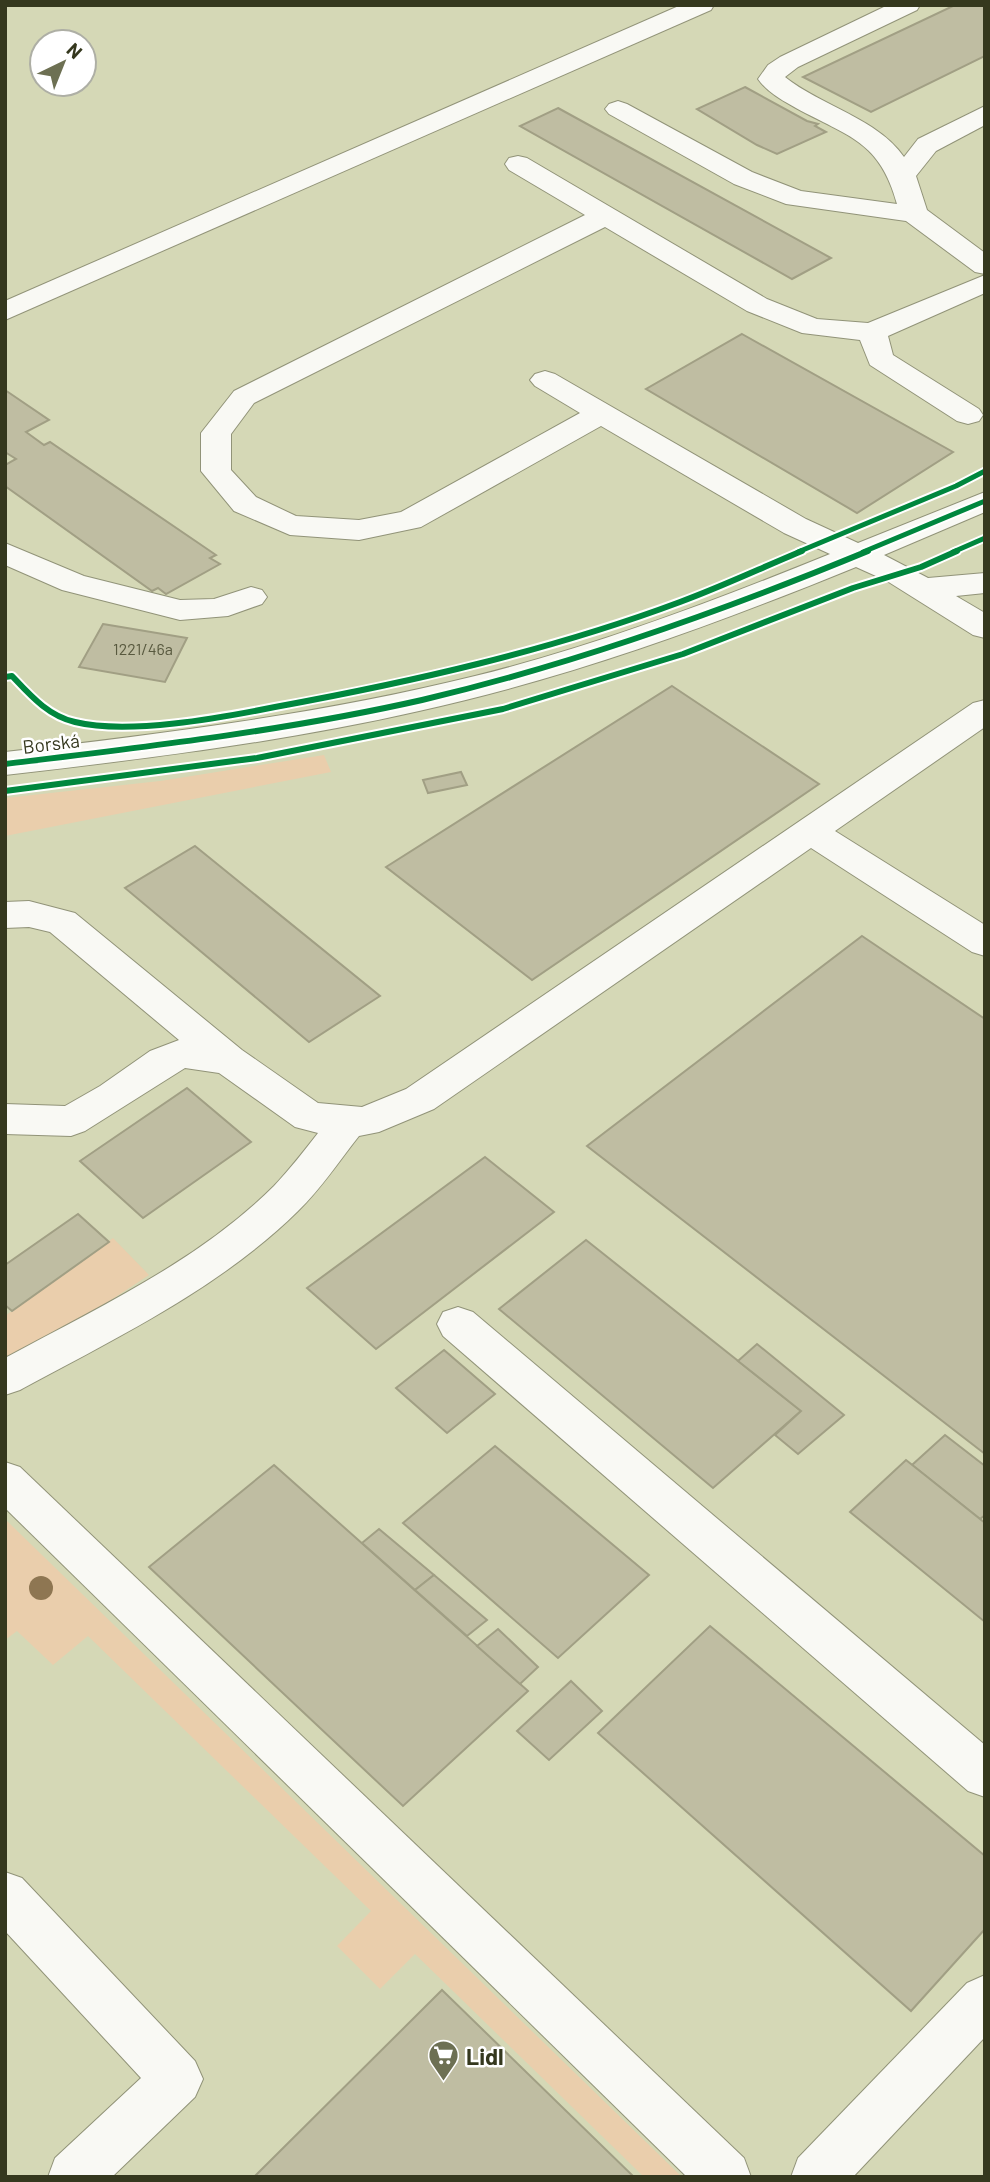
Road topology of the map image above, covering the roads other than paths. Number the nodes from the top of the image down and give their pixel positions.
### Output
1 (702, 5) edge
2 (908, 5) edge
3 (618, 108) dead end
4 (985, 114) edge
5 (518, 164) dead end
6 (903, 176) junction
7 (914, 214) junction
8 (606, 216) junction
9 (985, 266) edge
10 (985, 283) edge
11 (5, 312) edge
12 (872, 332) junction
13 (545, 380) dead end
14 (602, 413) junction
15 (968, 415) dead end
16 (985, 501) edge
17 (5, 553) edge
18 (858, 555) junction
19 (985, 583) edge
20 (921, 589) junction
21 (251, 597) dead end
22 (985, 628) edge
23 (985, 711) edge
24 (5, 764) edge
25 (810, 831) junction
26 (5, 915) edge
27 (985, 943) edge
28 (229, 1060) junction
29 (5, 1119) edge
30 (348, 1121) junction
31 (458, 1324) dead end
32 (5, 1378) edge
33 (5, 1480) edge
34 (985, 1775) edge
35 (5, 1895) edge
36 (985, 2000) edge
37 (74, 2177) edge
38 (725, 2177) edge
39 (817, 2177) edge

1 - 11 street
2 - 6 street
3 - 7 street
4 - 6 street
5 - 8 street
6 - 7 street
7 - 9 street
8 - 12 street
8 - 14 street
10 - 12 street
12 - 15 street
13 - 14 street
14 - 18 street
16 - 18 street, Borská
17 - 21 street
18 - 20 street
18 - 24 street, Borská
19 - 20 street
20 - 22 street
23 - 25 street
25 - 27 street
25 - 30 street
26 - 28 street
28 - 29 street
28 - 30 street
30 - 32 street
31 - 34 street
33 - 38 street
35 - 37 street
36 - 39 street

